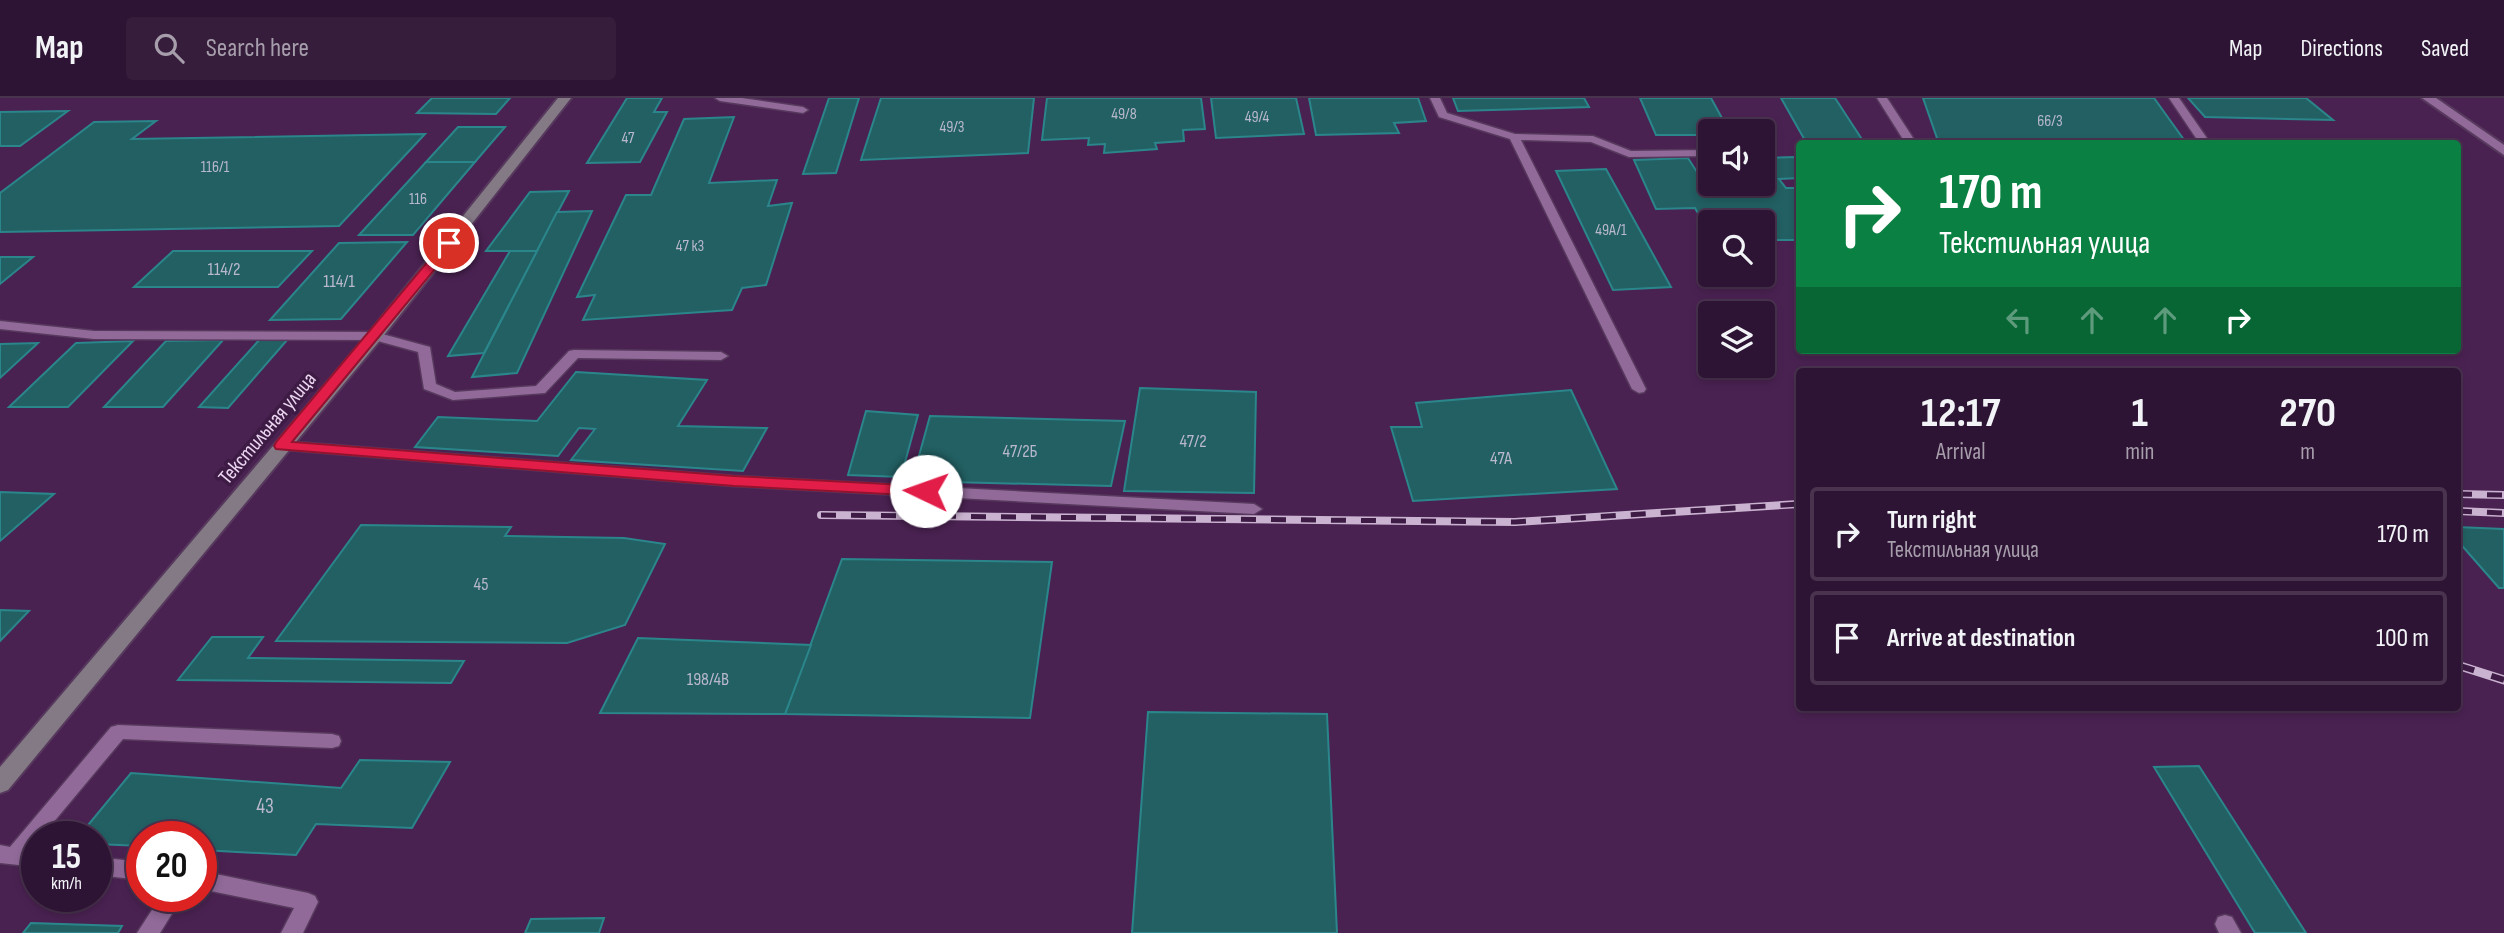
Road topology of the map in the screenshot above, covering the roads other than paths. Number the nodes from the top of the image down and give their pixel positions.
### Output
1 (565, 98) edge
2 (720, 98) edge
3 (1435, 98) edge
4 (1882, 98) edge
5 (2174, 98) edge
6 (2428, 98) edge
7 (803, 110) dead end
8 (1514, 137) junction
9 (1909, 140) edge
10 (2203, 140) edge
11 (2504, 150) edge
12 (1698, 153) edge
13 (0, 325) edge
14 (374, 336) junction
15 (720, 356) dead end
16 (1639, 389) dead end
17 (281, 446) junction
18 (1254, 509) dead end
19 (332, 741) dead end
20 (0, 783) edge
21 (8, 855) edge
22 (217, 883) edge
23 (162, 912) edge
24 (148, 933) edge
25 (292, 933) edge

1 - 14 main road, Текстильная улица
2 - 7 lane
3 - 8 lane
4 - 9 lane
5 - 10 lane
6 - 11 street
8 - 12 lane
8 - 16 lane
13 - 14 lane
14 - 15 lane
14 - 17 main road, Текстильная улица
17 - 18 lane
17 - 20 main road, Текстильная улица
19 - 21 lane
22 - 25 lane
23 - 24 lane

